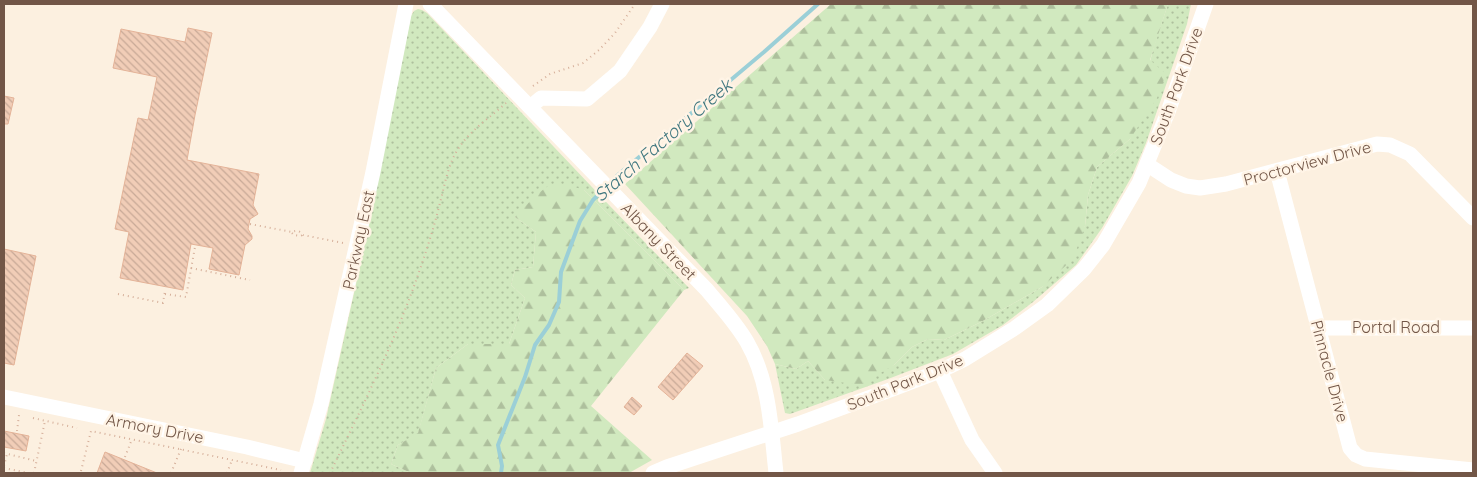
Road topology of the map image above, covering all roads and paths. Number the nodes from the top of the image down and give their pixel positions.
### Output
1 (406, 4) edge
2 (430, 4) edge
3 (635, 4) edge
4 (662, 4) edge
5 (1206, 4) edge
6 (531, 88) dead end
7 (509, 100) dead end
8 (530, 108) junction
9 (1148, 165) junction
10 (1277, 171) junction
11 (1473, 218) edge
12 (250, 224) dead end
13 (345, 243) dead end
14 (195, 247) dead end
15 (191, 268) junction
16 (250, 280) dead end
17 (118, 294) dead end
18 (1318, 328) junction
19 (1473, 328) edge
20 (940, 371) junction
21 (4, 397) edge
22 (12, 413) dead end
23 (28, 417) dead end
24 (45, 420) junction
25 (77, 428) dead end
26 (17, 431) dead end
27 (772, 432) junction
28 (132, 439) junction
29 (181, 449) junction
30 (5, 454) edge
31 (125, 457) dead end
32 (232, 460) junction
33 (36, 461) junction
34 (4, 467) edge
35 (303, 467) edge
36 (1473, 470) edge
37 (81, 471) dead end
38 (28, 473) edge
39 (34, 473) edge
40 (172, 473) edge
41 (227, 473) edge
42 (280, 473) edge
43 (330, 473) edge
44 (653, 473) edge
45 (776, 473) edge
46 (995, 473) edge

1 - 35 street, Parkway East
2 - 8 street, Albany Street
3 - 6 path
4 - 8 street
5 - 9 street, South Park Drive
7 - 43 path
8 - 27 street, Albany Street
9 - 10 street, Proctorview Drive
9 - 20 street, South Park Drive
10 - 11 street, Proctorview Drive
10 - 18 street, Pinnacle Drive
12 - 13 path
14 - 15 path
15 - 16 path
15 - 17 path
18 - 19 street, Portal Road
18 - 36 street, Pinnacle Drive
20 - 27 street, South Park Drive
20 - 46 street
21 - 35 street, Armory Drive
22 - 26 path
23 - 24 path
24 - 25 path
24 - 33 path
27 - 44 street, South Park Drive
27 - 45 street, Albany Street
28 - 29 path
28 - 31 path
28 - 37 path
29 - 32 path
29 - 40 path
30 - 33 path
30 - 34 path
32 - 41 path
32 - 42 path
33 - 39 path
34 - 38 path

